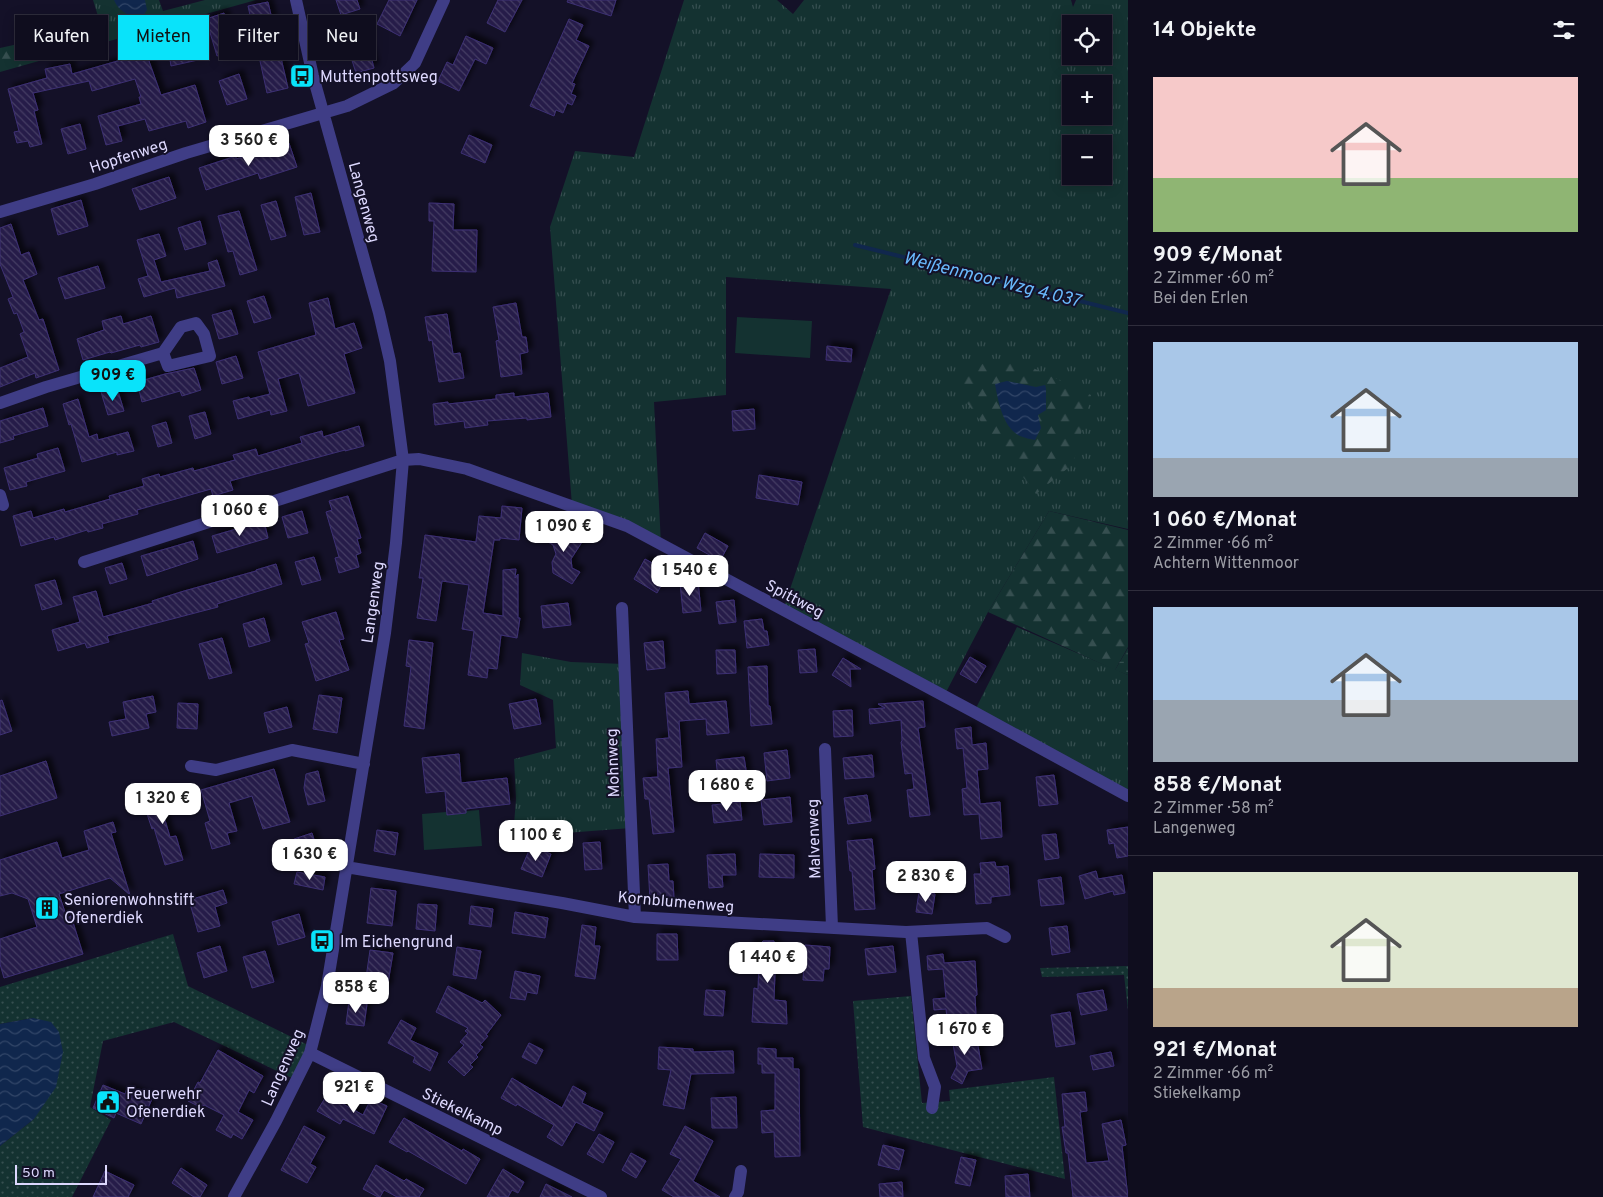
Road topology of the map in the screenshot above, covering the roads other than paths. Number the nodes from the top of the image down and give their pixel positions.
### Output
1 (296, 0) edge
2 (444, 0) edge
3 (323, 113) junction
4 (0, 212) edge
5 (162, 353) dead end
6 (0, 403) edge
7 (403, 460) junction
8 (84, 562) dead end
9 (622, 608) dead end
10 (825, 749) dead end
11 (364, 764) junction
12 (191, 766) dead end
13 (1128, 796) edge
14 (346, 867) junction
15 (635, 917) junction
16 (832, 927) junction
17 (911, 932) junction
18 (1006, 937) dead end
19 (310, 1054) junction
20 (932, 1108) dead end
21 (741, 1171) dead end
22 (594, 1195) edge
23 (234, 1197) edge
24 (735, 1197) edge

1 - 3 street, Langenweg
2 - 3 street
3 - 4 street, Hopfenweg
3 - 7 street, Langenweg
5 - 6 street
7 - 8 street, Spittweg
7 - 11 street, Langenweg
7 - 13 street, Spittweg
9 - 15 street, Mohnweg
10 - 16 street, Malvenweg
11 - 12 street
11 - 14 street, Langenweg
14 - 15 street, Kornblumenweg
14 - 19 street, Langenweg
15 - 16 street, Kornblumenweg
16 - 17 street, Kornblumenweg
17 - 18 street, Kornblumenweg
17 - 20 street
19 - 22 street, Stiekelkamp
19 - 23 street, Langenweg
21 - 24 street

